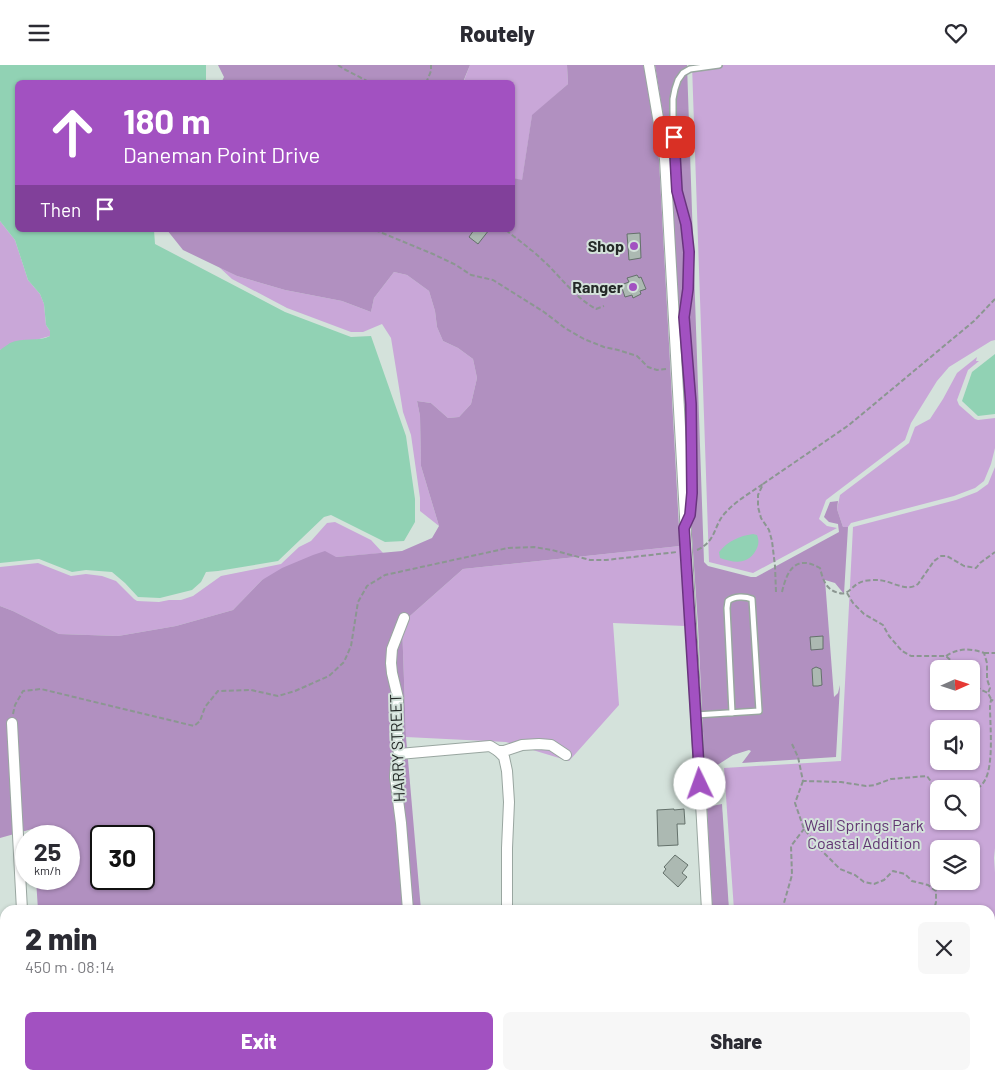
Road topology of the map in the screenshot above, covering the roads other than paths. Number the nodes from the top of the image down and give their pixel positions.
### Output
1 (649, 65) edge
2 (719, 65) edge
3 (684, 528) junction
4 (404, 618) dead end
5 (732, 713) junction
6 (696, 715) junction
7 (12, 723) road end
8 (498, 751) junction
9 (399, 754) junction
10 (566, 755) dead end
11 (22, 905) edge
12 (408, 905) edge
13 (507, 905) edge
14 (707, 905) edge

1 - 3 street
2 - 3 lane
3 - 6 street
4 - 9 street, HARRY STREET
5 - 5 lane
5 - 6 lane
6 - 14 street
7 - 11 street
8 - 9 street
8 - 10 street
8 - 13 street
9 - 12 street, HARRY STREET

